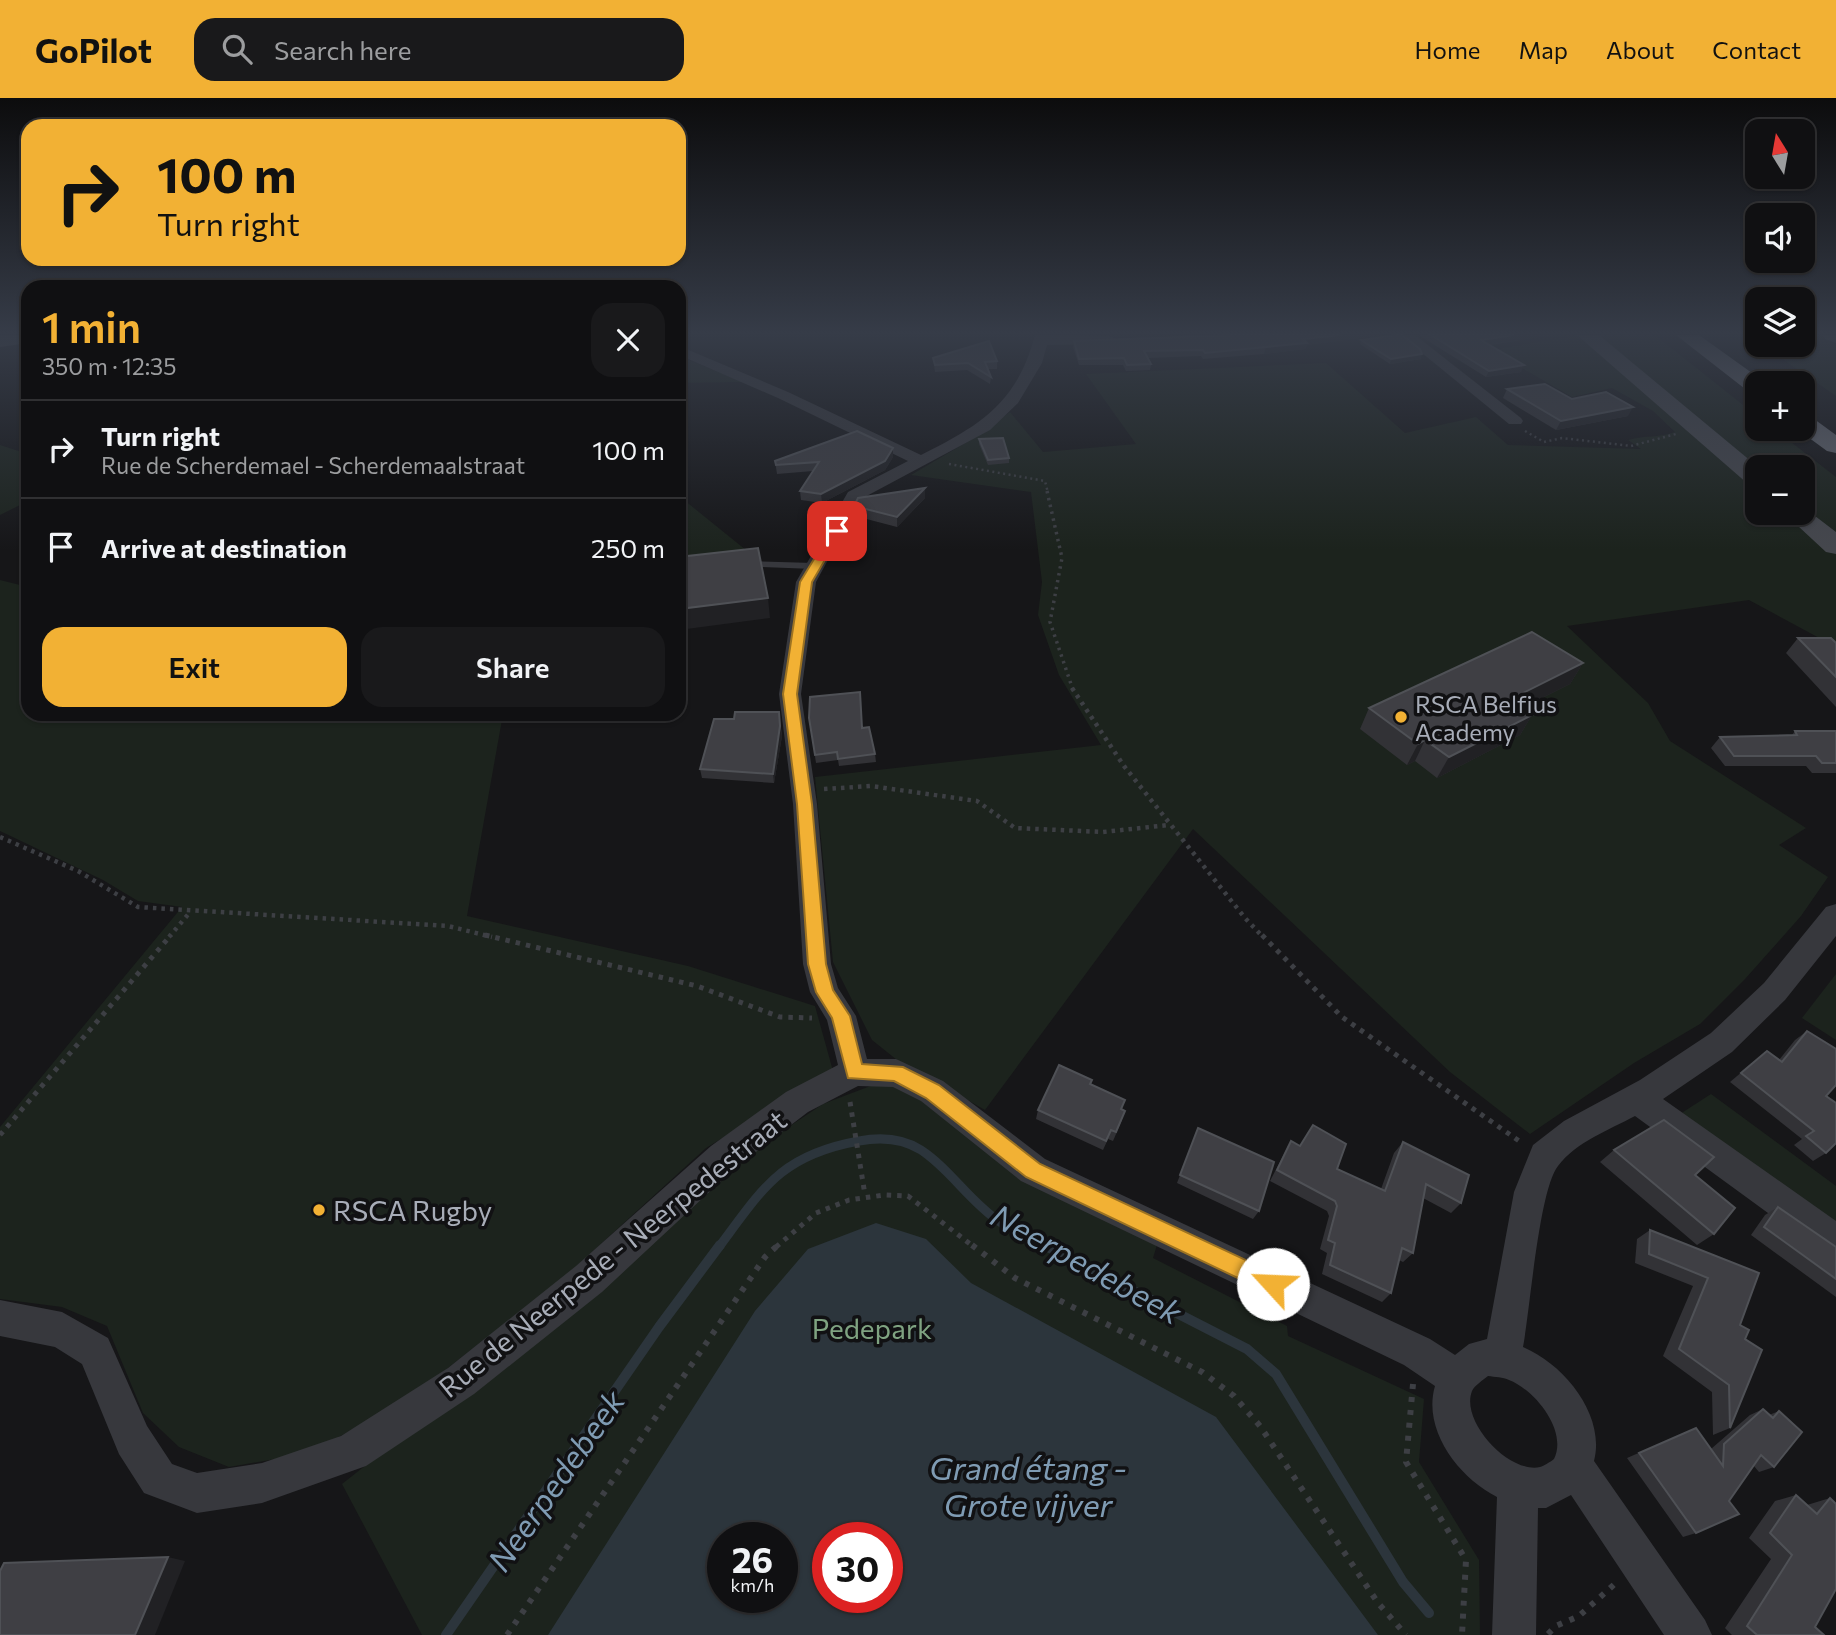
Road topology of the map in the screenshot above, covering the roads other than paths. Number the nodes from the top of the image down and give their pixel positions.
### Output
1 (809, 407) edge
2 (1006, 407) edge
3 (1497, 407) edge
4 (1672, 407) edge
5 (1515, 421) road end
6 (1815, 431) edge
7 (1836, 446) edge
8 (925, 460) junction
9 (1745, 469) edge
10 (1812, 525) edge
11 (1836, 545) edge
12 (727, 565) edge
13 (814, 566) junction
14 (1836, 915) edge
15 (855, 1072) junction
16 (1637, 1099) junction
17 (1836, 1242) edge
18 (0, 1318) edge
19 (1502, 1358) junction
20 (1455, 1377) junction
21 (1572, 1468) junction
22 (1518, 1486) junction
23 (1514, 1635) edge
24 (1690, 1635) edge

1 - 8 street
2 - 8 street
3 - 5 street
4 - 9 street
6 - 7 highway
8 - 13 street
10 - 11 street
12 - 13 lane
13 - 15 street
14 - 16 street
15 - 18 street, Rue de Neerpede - Neerpedestraat
15 - 20 street, Rue de Neerpede - Neerpedestraat
16 - 17 street
16 - 19 street
19 - 20 street
19 - 21 street
20 - 22 street
21 - 22 street
21 - 24 street
22 - 23 street

